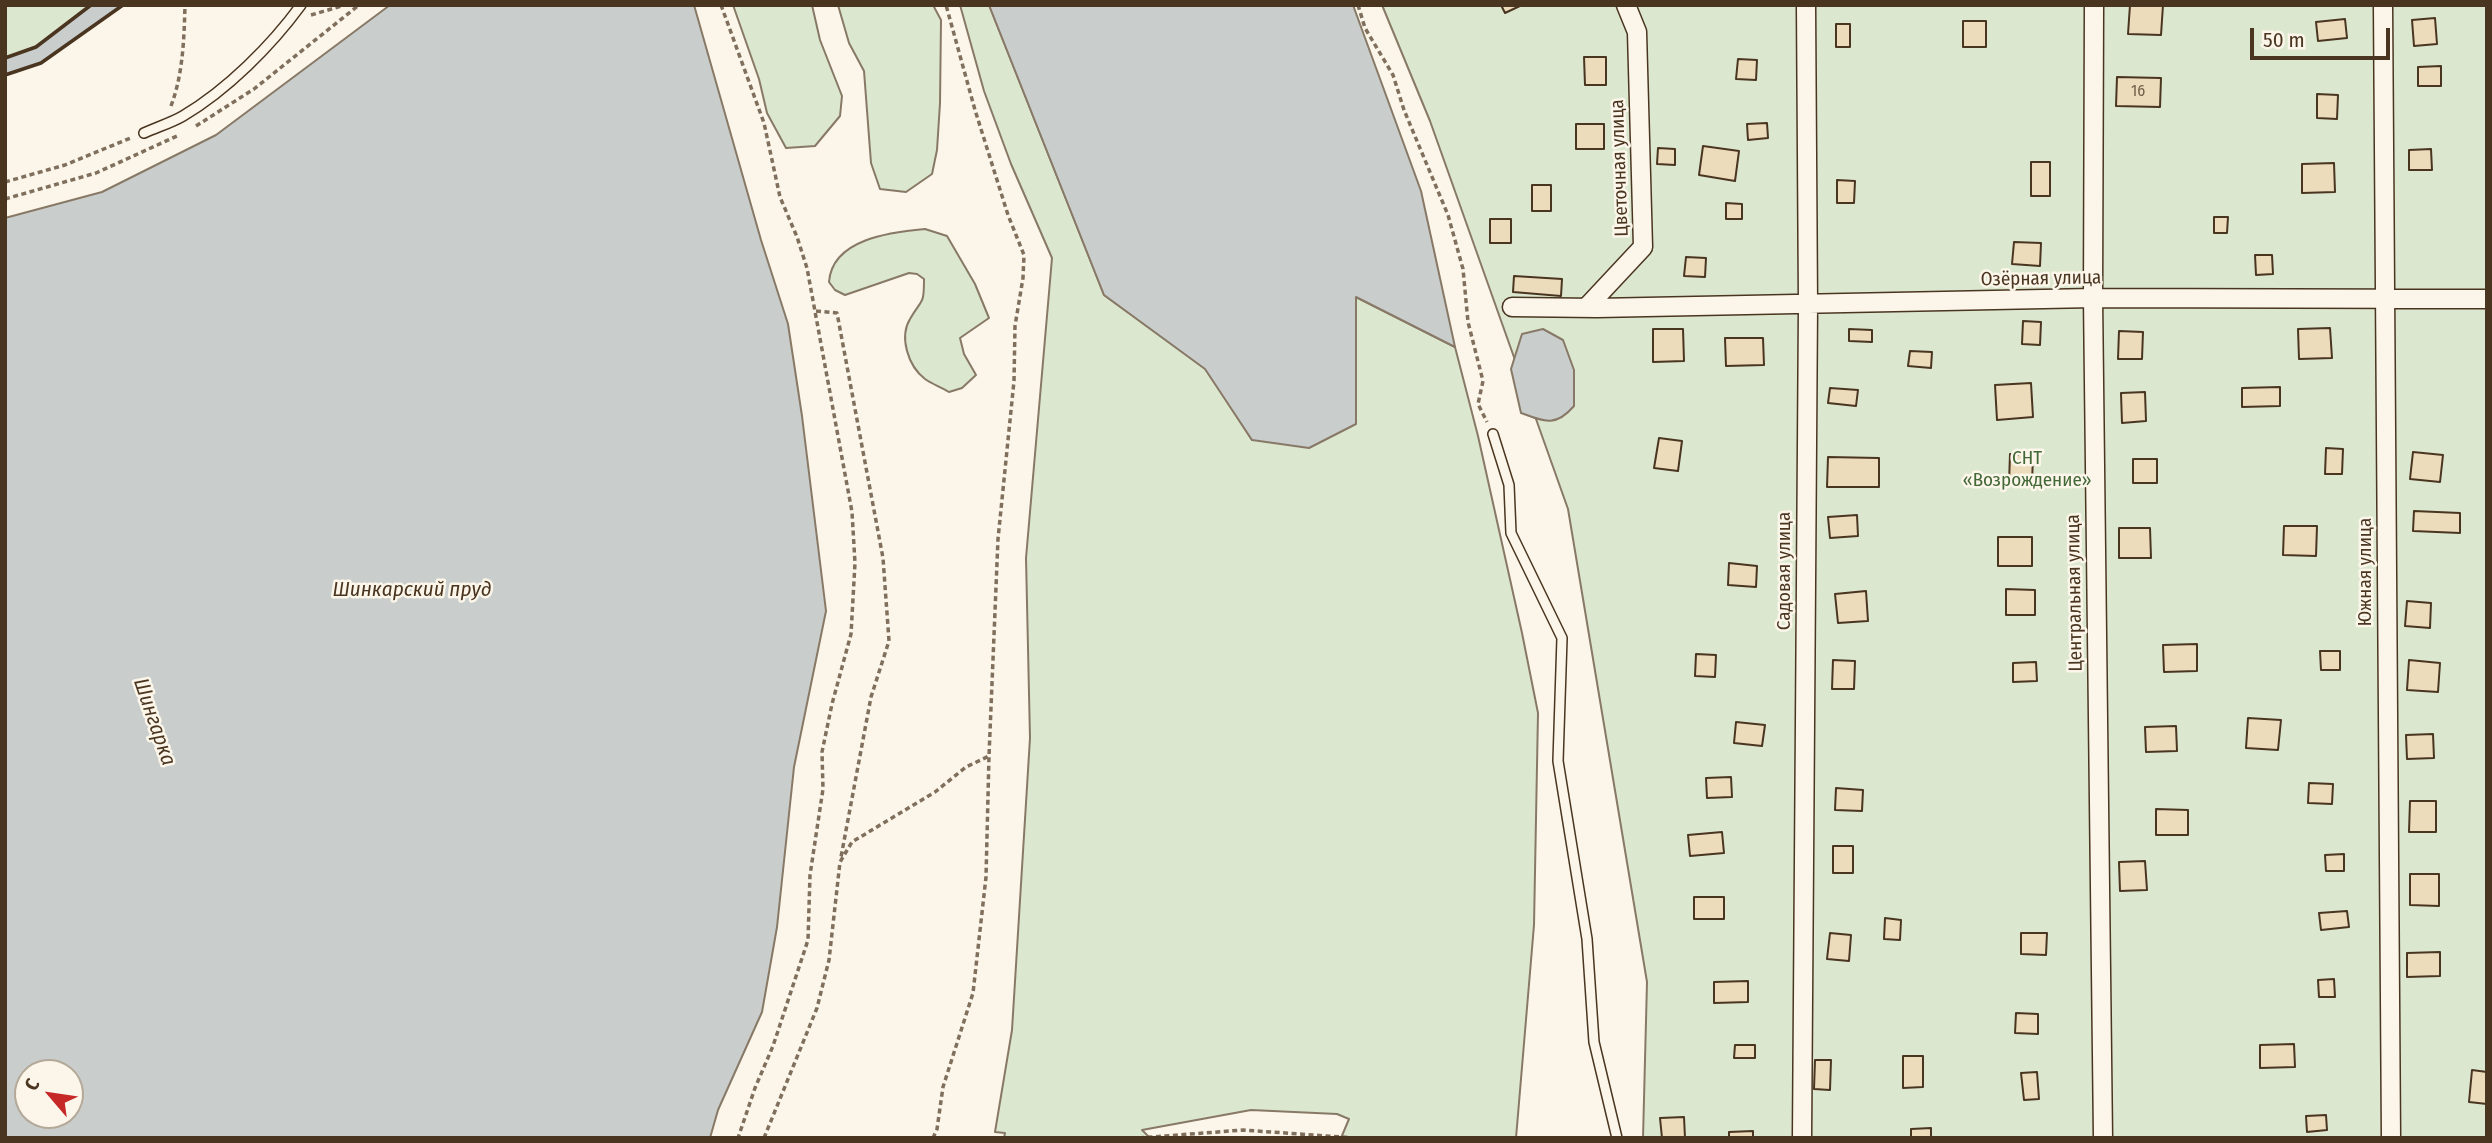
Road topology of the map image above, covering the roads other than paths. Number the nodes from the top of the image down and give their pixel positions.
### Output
1 (301, 5) edge
2 (1626, 5) edge
3 (1806, 5) edge
4 (2094, 5) edge
5 (2384, 5) edge
6 (144, 133) road end
7 (2093, 298) junction
8 (2386, 298) junction
9 (2487, 299) edge
10 (1808, 304) junction
11 (1512, 307) dead end
12 (1591, 308) junction
13 (1493, 434) road end
14 (1617, 1138) edge
15 (1802, 1138) edge
16 (2103, 1138) edge
17 (2391, 1138) edge

1 - 6 lane
2 - 12 street, Цветочная улица
3 - 10 street, Садовая улица
4 - 7 street, Центральная улица
5 - 8 street, Южная улица
7 - 8 street, Озёрная улица
7 - 10 street, Озёрная улица
7 - 16 street, Центральная улица
8 - 9 street, Озёрная улица
8 - 17 street, Южная улица
10 - 12 street, Озёрная улица
10 - 15 street, Садовая улица
11 - 12 street, Озёрная улица
13 - 14 lane

